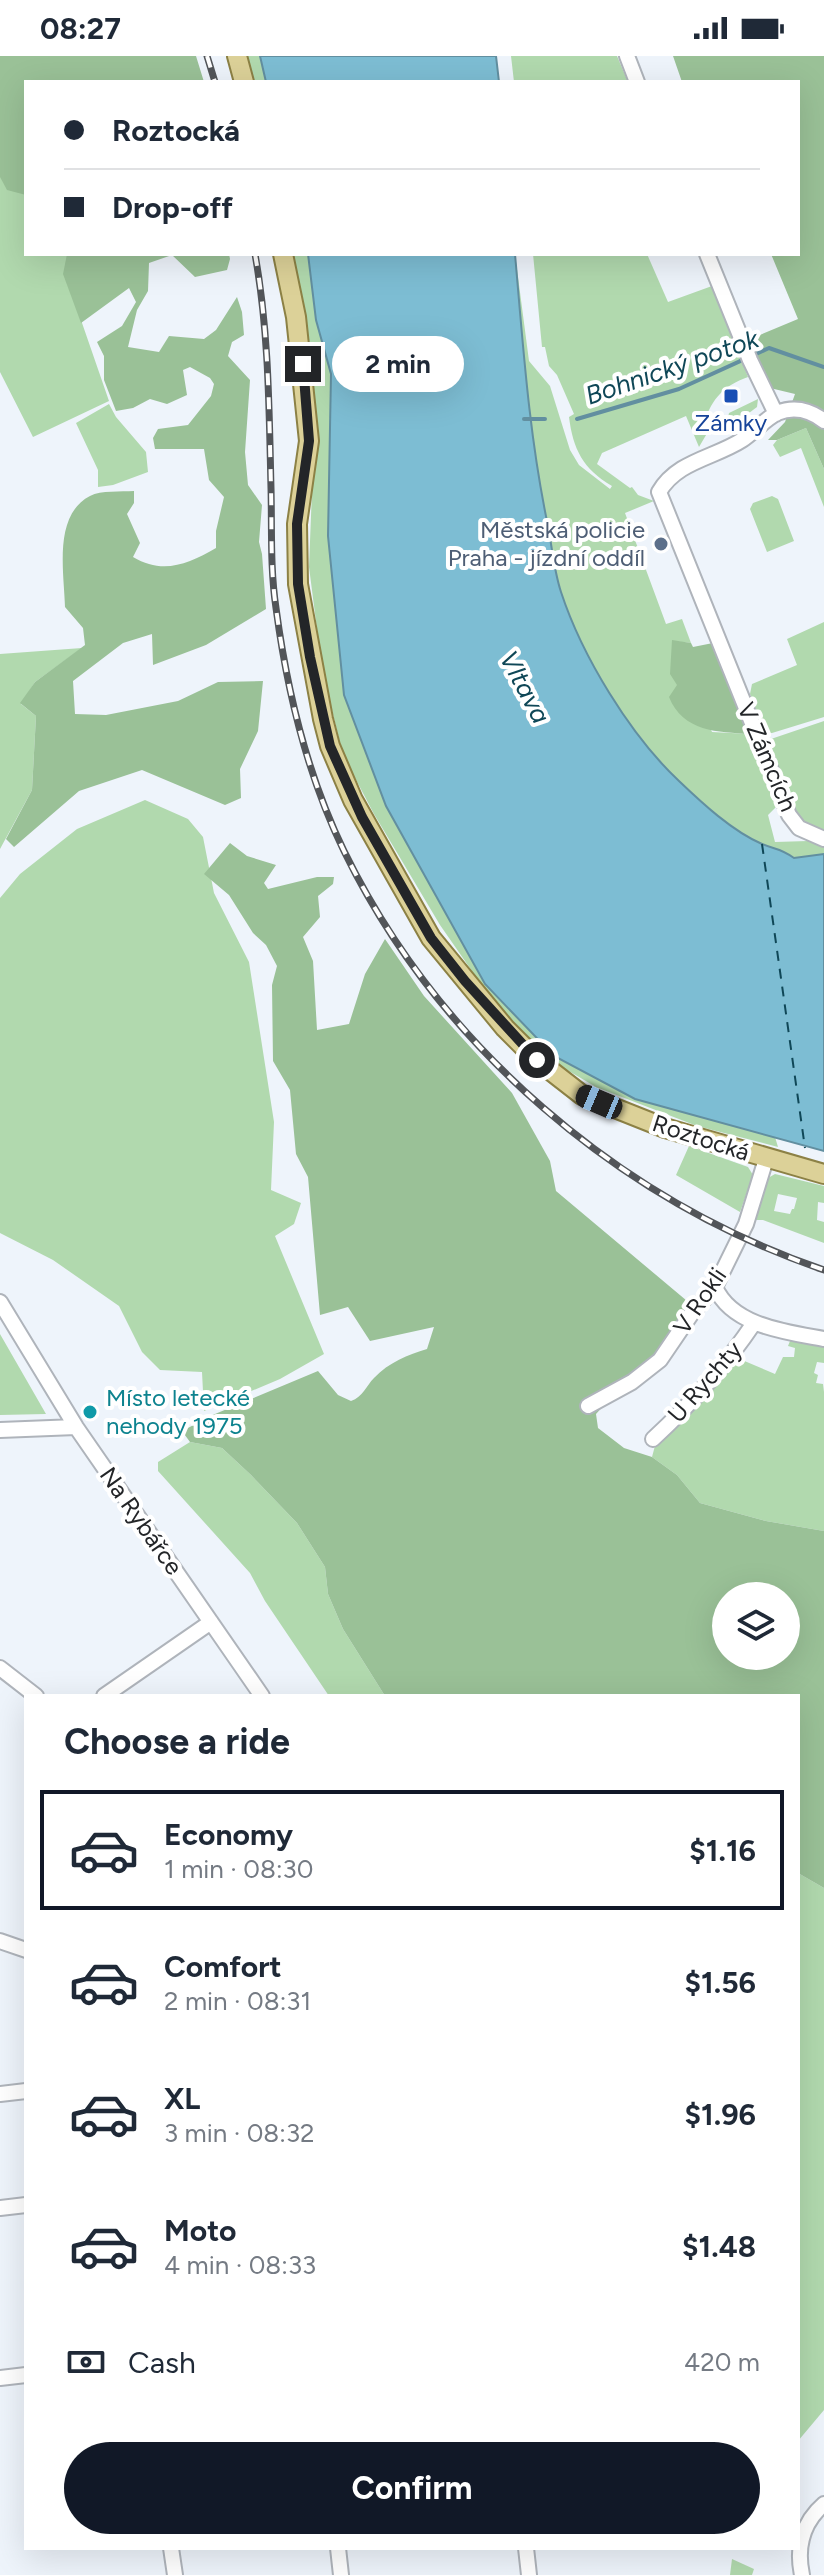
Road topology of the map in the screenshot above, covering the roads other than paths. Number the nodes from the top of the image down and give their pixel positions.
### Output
1 (237, 56) edge
2 (627, 56) edge
3 (243, 80) edge
4 (636, 80) edge
5 (283, 256) edge
6 (708, 256) edge
7 (776, 414) junction
8 (824, 421) edge
9 (824, 839) edge
10 (766, 1159) junction
11 (824, 1174) edge
12 (715, 1287) junction
13 (0, 1302) edge
14 (754, 1323) junction
15 (824, 1339) edge
16 (588, 1406) dead end
17 (76, 1427) junction
18 (0, 1430) edge
19 (653, 1439) dead end
20 (211, 1622) junction
21 (0, 1668) edge
22 (33, 1694) edge
23 (107, 1694) edge
24 (261, 1694) edge
25 (0, 1941) edge
26 (24, 1949) edge
27 (24, 2091) edge
28 (0, 2094) edge
29 (24, 2205) edge
30 (0, 2208) edge
31 (24, 2375) edge
32 (0, 2378) edge
33 (824, 2504) edge
34 (171, 2550) edge
35 (338, 2550) edge
36 (526, 2550) edge
37 (175, 2575) edge
38 (341, 2575) edge
39 (529, 2575) edge
40 (802, 2575) edge

1 - 3 main road
2 - 4 street
5 - 10 main road, Roztocká
6 - 7 street
7 - 8 street
7 - 9 street, V Zámcích
10 - 11 main road, Roztocká
10 - 12 street, V Rokli
12 - 14 street
12 - 16 street, V Rokli
13 - 17 street, Na Rybářce
14 - 15 street
14 - 19 street, U Rychty
17 - 18 street
17 - 20 street, Na Rybářce
20 - 23 street
20 - 24 street, Na Rybářce
21 - 22 street
25 - 26 street
27 - 28 street
29 - 30 street
31 - 32 street
33 - 40 street
34 - 37 street
35 - 38 street
36 - 39 street

